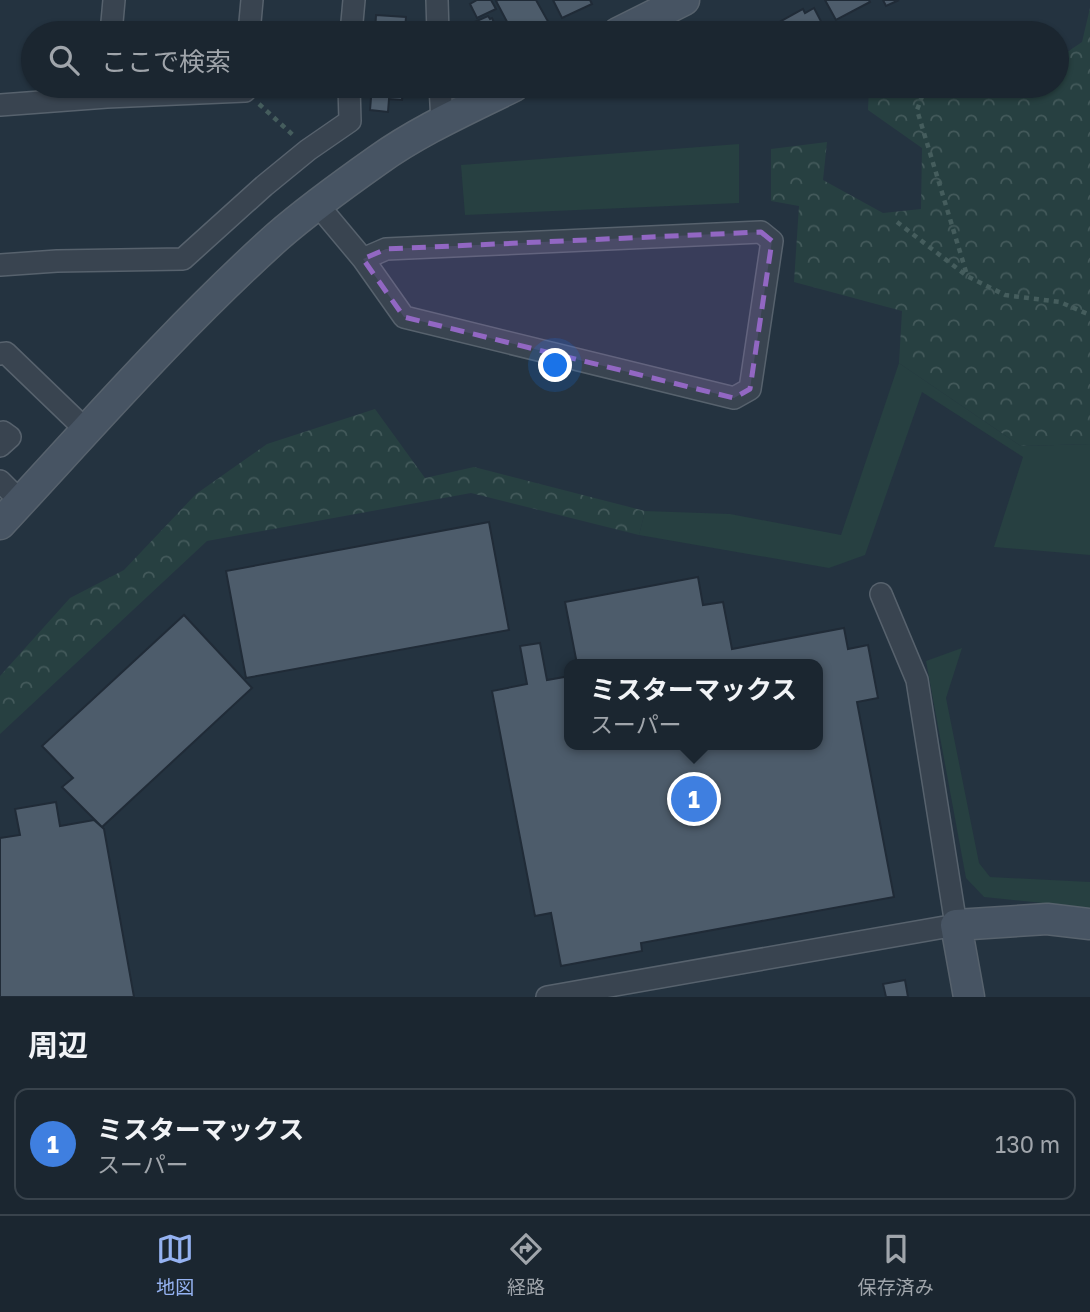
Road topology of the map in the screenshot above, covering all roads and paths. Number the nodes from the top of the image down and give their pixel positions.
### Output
1 (114, 0) edge
2 (252, 0) edge
3 (354, 0) edge
4 (684, 0) edge
5 (442, 3) edge
6 (112, 21) edge
7 (250, 21) edge
8 (352, 21) edge
9 (440, 21) edge
10 (642, 21) edge
11 (58, 98) edge
12 (254, 98) edge
13 (349, 98) edge
14 (441, 98) edge
15 (489, 98) edge
16 (922, 98) edge
17 (0, 105) edge
18 (442, 121) junction
19 (308, 150) junction
20 (317, 204) junction
21 (897, 222) dead end
22 (363, 259) junction
23 (0, 265) edge
24 (967, 276) junction
25 (1090, 315) edge
26 (0, 354) edge
27 (87, 430) junction
28 (0, 433) edge
29 (0, 446) edge
30 (0, 481) edge
31 (21, 502) junction
32 (0, 524) edge
33 (881, 594) dead end
34 (1090, 924) edge
35 (956, 925) junction
36 (547, 997) edge
37 (969, 997) edge

1 - 6 street
2 - 7 street
3 - 8 street
4 - 10 street
5 - 9 street
11 - 17 street
12 - 19 path
13 - 19 street
14 - 18 street
15 - 18 street
16 - 24 path
18 - 20 street
19 - 23 street
20 - 22 street
20 - 27 street
21 - 24 path
22 - 22 street
24 - 25 path
26 - 27 street
27 - 31 street
28 - 29 street
30 - 31 street
31 - 32 street
33 - 35 street
34 - 35 street
35 - 36 street
35 - 37 street

